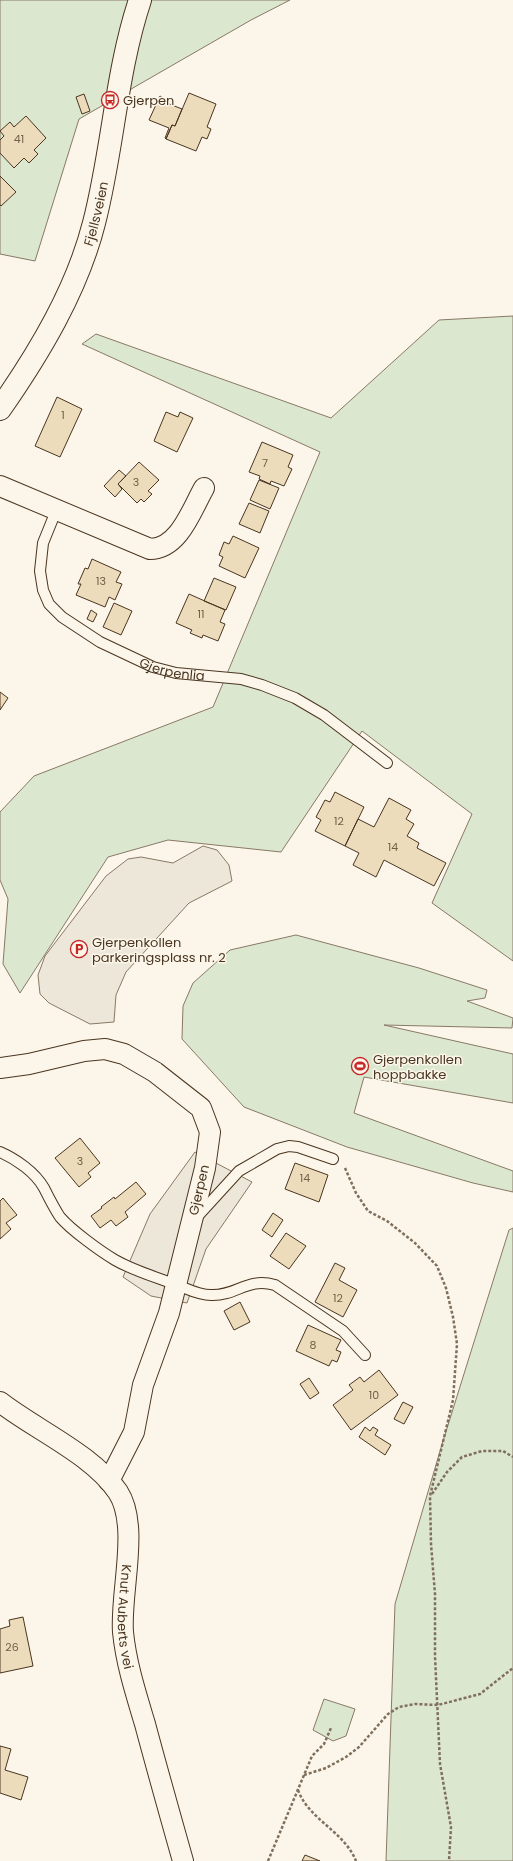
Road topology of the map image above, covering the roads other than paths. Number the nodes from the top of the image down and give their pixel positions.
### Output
1 (140, 0) edge
2 (0, 409) edge
3 (0, 486) edge
4 (204, 488) dead end
5 (56, 510) junction
6 (387, 763) dead end
7 (0, 1068) edge
8 (0, 1152) edge
9 (333, 1159) road end
10 (192, 1223) junction
11 (176, 1284) junction
12 (365, 1355) dead end
13 (0, 1402) edge
14 (109, 1481) junction
15 (183, 1861) edge

1 - 2 main road, Fjellsveien
3 - 5 street
4 - 5 street
5 - 6 lane, Gjerpenlia
7 - 10 street, Gjerpen
8 - 11 lane
9 - 10 lane
10 - 11 street, Gjerpen
11 - 12 lane
11 - 14 street, Gjerpen
13 - 14 street, Knut Auberts vei
14 - 15 street, Knut Auberts vei

